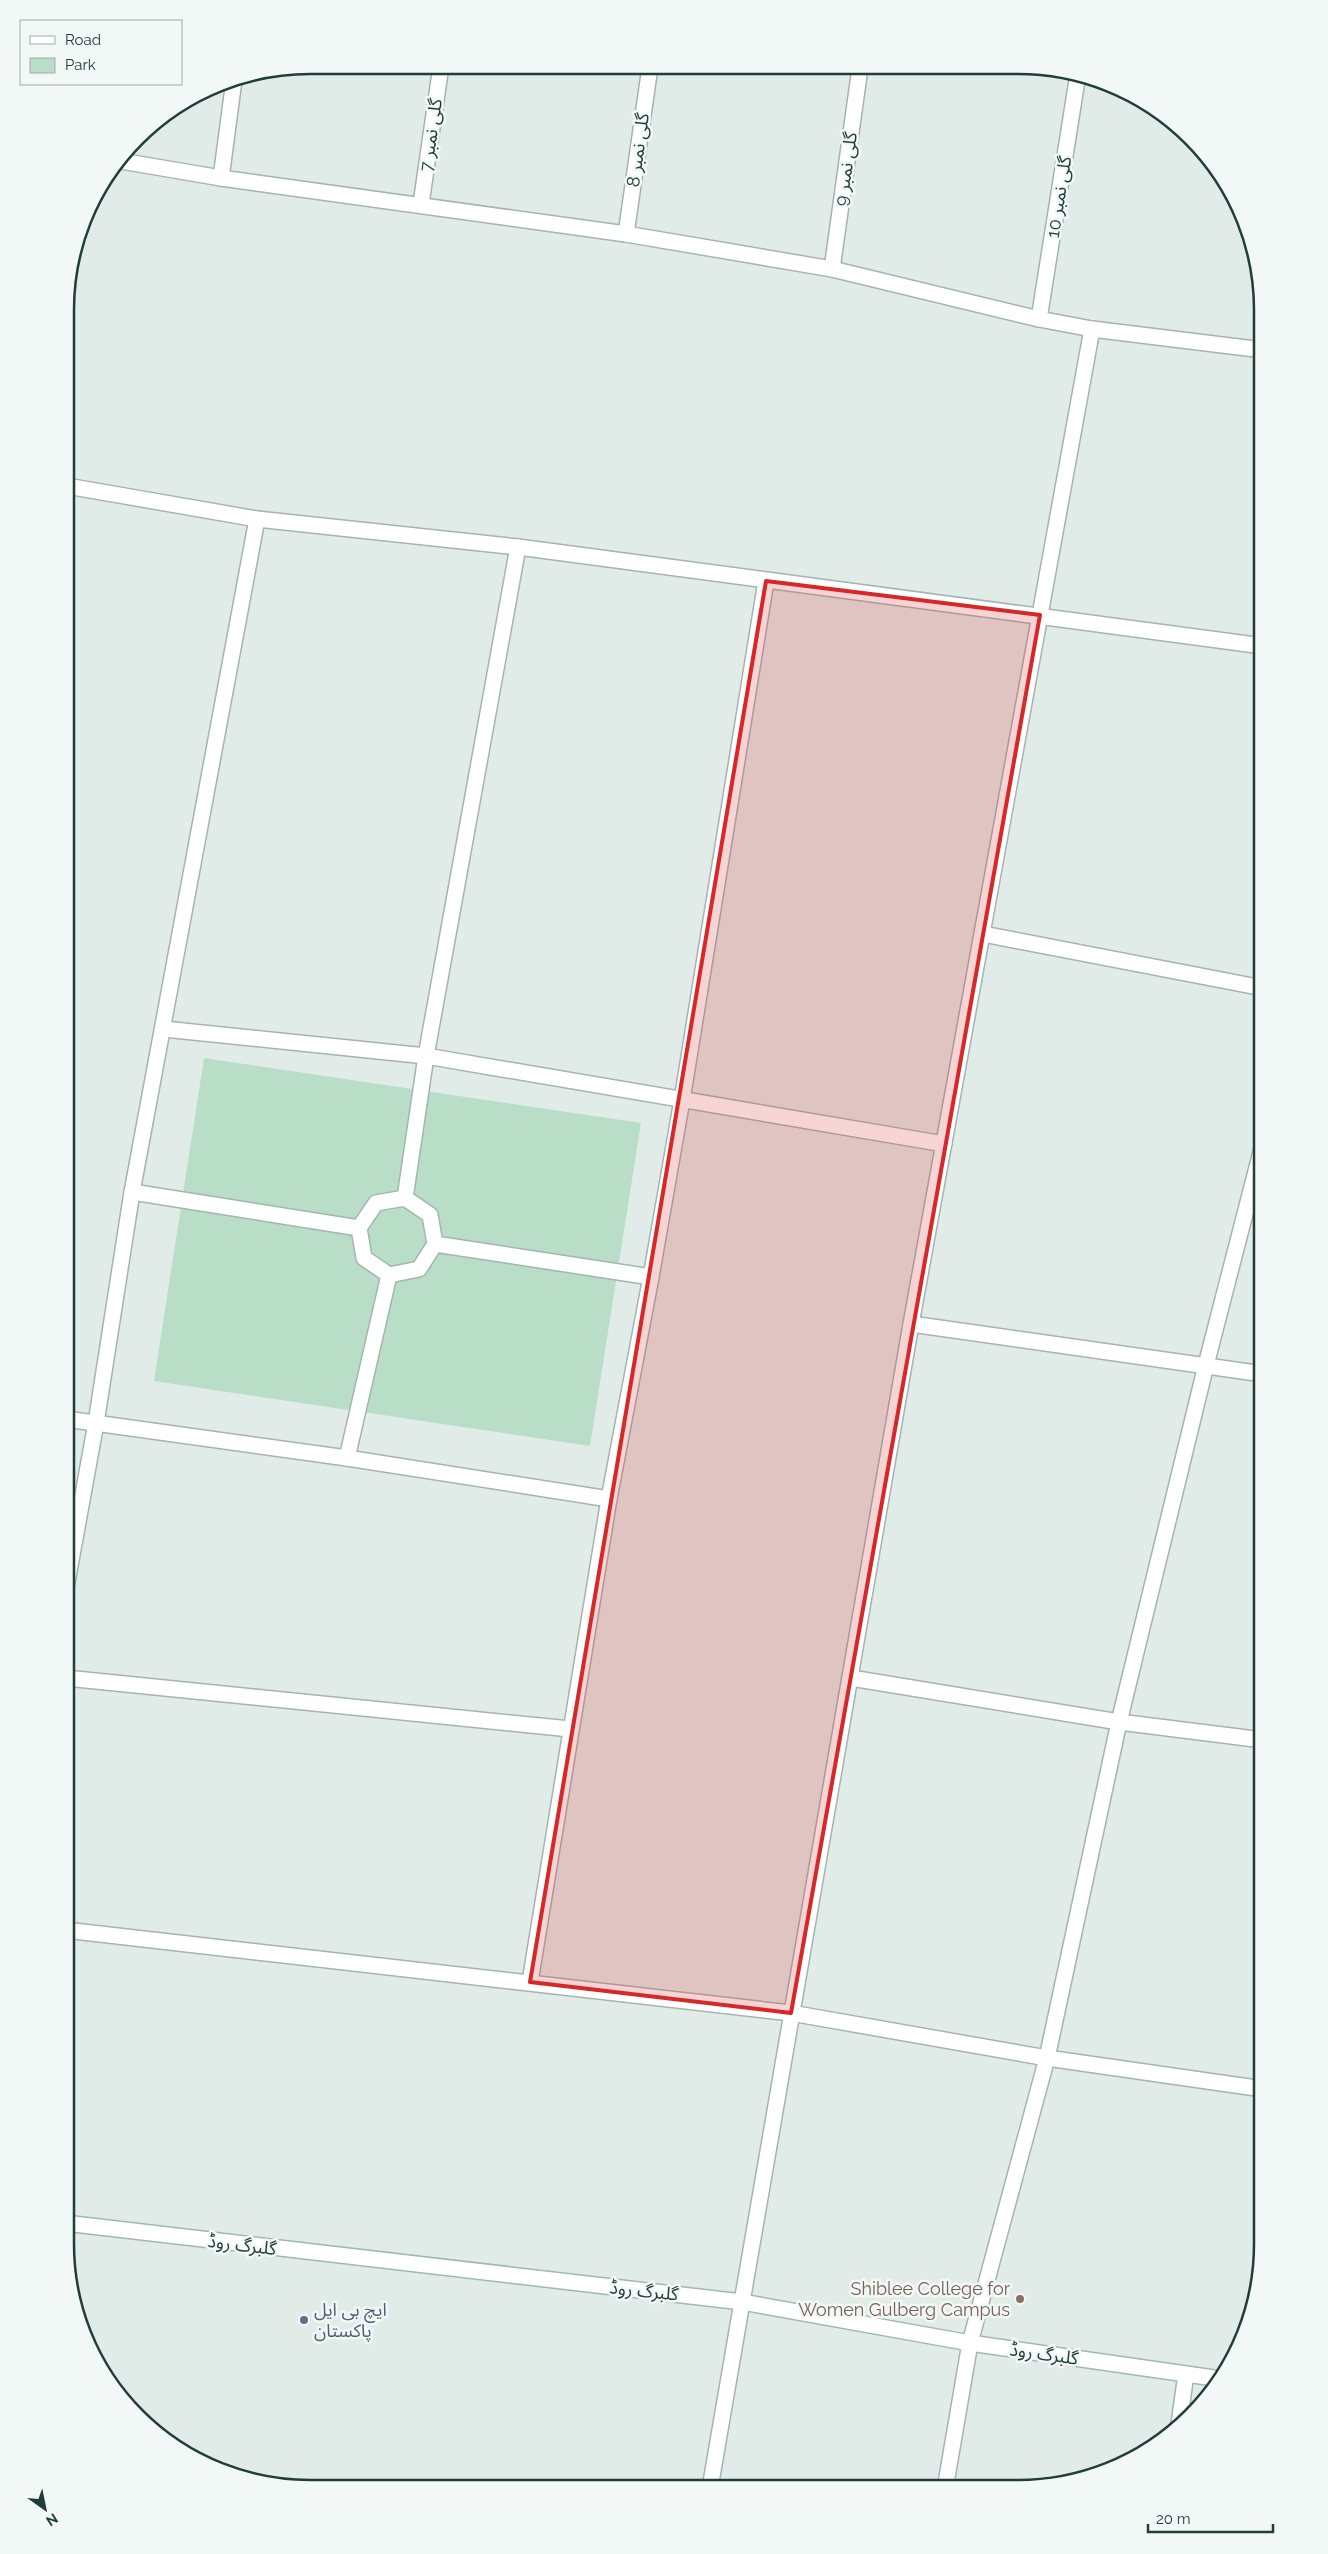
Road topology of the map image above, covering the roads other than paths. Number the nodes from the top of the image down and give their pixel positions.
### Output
1 (439, 74) edge
2 (649, 74) edge
3 (859, 74) edge
4 (1077, 81) edge
5 (233, 86) edge
6 (126, 162) edge
7 (221, 178) junction
8 (421, 204) junction
9 (626, 234) junction
10 (832, 269) junction
11 (1038, 319) junction
12 (1092, 329) junction
13 (1254, 347) edge
14 (74, 487) edge
15 (257, 519) junction
16 (518, 547) junction
17 (766, 581) junction
18 (1040, 615) junction
19 (1254, 645) edge
20 (983, 934) junction
21 (1254, 986) edge
22 (164, 1029) junction
23 (426, 1056) junction
24 (682, 1100) junction
25 (944, 1144) junction
26 (1254, 1179) edge
27 (132, 1192) junction
28 (405, 1198) junction
29 (359, 1228) junction
30 (435, 1244) junction
31 (389, 1274) junction
32 (652, 1277) junction
33 (911, 1324) junction
34 (1206, 1365) junction
35 (1254, 1373) edge
36 (74, 1419) edge
37 (96, 1423) junction
38 (347, 1458) junction
39 (609, 1499) junction
40 (74, 1544) edge
41 (851, 1678) junction
42 (74, 1679) edge
43 (1119, 1722) junction
44 (570, 1729) junction
45 (1254, 1739) edge
46 (74, 1931) edge
47 (530, 1982) junction
48 (791, 2013) junction
49 (1047, 2058) junction
50 (1254, 2088) edge
51 (74, 2224) edge
52 (742, 2302) junction
53 (970, 2344) junction
54 (1186, 2374) junction
55 (1212, 2378) edge
56 (1180, 2416) edge
57 (711, 2480) edge
58 (947, 2480) edge

1 - 8 street, گلی نمبر 7
2 - 9 street, گلی نمبر 8
3 - 10 street, گلی نمبر 9
4 - 11 street, گلی نمبر 10
5 - 7 street
6 - 7 street
7 - 8 street
8 - 9 street
9 - 10 street
10 - 11 street
11 - 12 street
12 - 13 street
12 - 18 street
14 - 15 street
15 - 16 street
15 - 22 street
16 - 17 street
16 - 23 street
17 - 18 street
17 - 24 street
18 - 19 street
18 - 20 street
20 - 21 street
20 - 25 street
22 - 23 street
22 - 27 street
23 - 24 street
23 - 28 street
24 - 25 street
24 - 32 street
25 - 33 street
26 - 34 street
27 - 29 street
27 - 37 street
28 - 29 street
28 - 30 street
29 - 31 street
30 - 31 street
30 - 32 street
31 - 38 street
32 - 39 street
33 - 34 street
33 - 41 street
34 - 35 street
34 - 43 street
36 - 37 street
37 - 38 street
37 - 40 street
38 - 39 street
39 - 44 street
41 - 43 street
41 - 48 street
42 - 44 street
43 - 45 street
43 - 49 street
44 - 47 street
46 - 47 street
47 - 48 street
48 - 49 street
48 - 52 street
49 - 50 street
49 - 53 street
51 - 52 street, گلبرگ روڈ
52 - 53 street, گلبرگ روڈ
52 - 57 street
53 - 54 street, گلبرگ روڈ
53 - 58 street
54 - 55 street, گلبرگ روڈ
54 - 56 street

